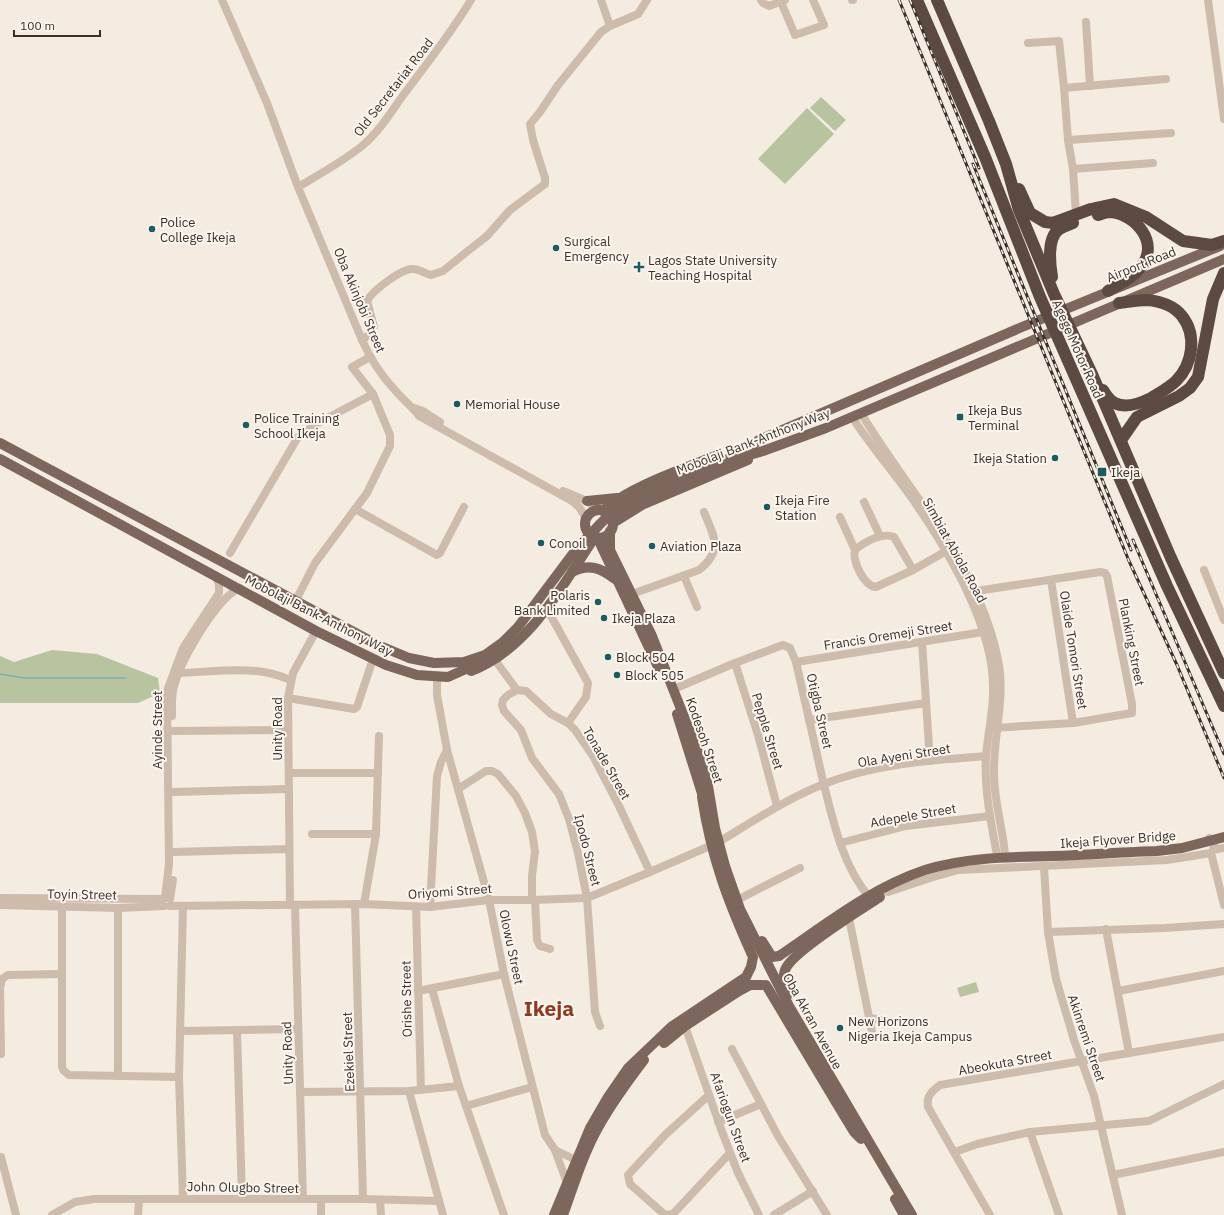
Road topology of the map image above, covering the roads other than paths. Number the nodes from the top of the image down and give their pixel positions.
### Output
1 (222, 0) edge
2 (471, 0) edge
3 (601, 0) edge
4 (647, 0) edge
5 (761, 0) edge
6 (813, 0) edge
7 (917, 0) edge
8 (937, 0) edge
9 (1208, 0) edge
10 (784, 1) edge
11 (1086, 22) dead end
12 (610, 26) junction
13 (1028, 43) dead end
14 (1166, 79) dead end
15 (1090, 86) junction
16 (1064, 88) junction
17 (1224, 119) edge
18 (1171, 133) dead end
19 (1068, 140) junction
20 (1153, 163) dead end
21 (1006, 164) junction
22 (1073, 169) junction
23 (298, 186) junction
24 (1076, 214) junction
25 (1055, 227) junction
26 (1030, 237) junction
27 (1224, 243) edge
28 (1224, 259) edge
29 (1224, 273) edge
30 (1108, 291) junction
31 (1054, 294) junction
32 (1119, 303) junction
33 (1069, 308) joint
34 (1075, 322) joint
35 (362, 340) junction
36 (370, 358) junction
37 (1092, 374) junction
38 (373, 394) junction
39 (414, 408) junction
40 (856, 415) junction
41 (759, 440) junction
42 (1121, 440) junction
43 (0, 443) edge
44 (763, 452) junction
45 (744, 454) junction
46 (0, 459) edge
47 (648, 484) junction
48 (622, 497) junction
49 (655, 499) junction
50 (586, 501) junction
51 (864, 502) dead end
52 (464, 507) dead end
53 (355, 509) junction
54 (602, 510) junction
55 (704, 512) dead end
56 (840, 517) dead end
57 (586, 518) junction
58 (612, 527) junction
59 (593, 535) junction
60 (880, 536) junction
61 (855, 550) junction
62 (948, 550) junction
63 (230, 553) dead end
64 (207, 554) junction
65 (200, 566) junction
66 (913, 570) junction
67 (1204, 570) dead end
68 (572, 572) junction
69 (553, 574) junction
70 (216, 576) junction
71 (684, 576) junction
72 (616, 579) junction
73 (1051, 580) junction
74 (565, 582) junction
75 (240, 588) junction
76 (970, 592) junction
77 (632, 594) junction
78 (295, 602) junction
79 (697, 608) dead end
80 (546, 609) junction
81 (1224, 620) edge
82 (316, 631) junction
83 (983, 632) junction
84 (922, 642) junction
85 (373, 659) junction
86 (495, 660) junction
87 (796, 662) junction
88 (735, 663) junction
89 (462, 664) junction
90 (1224, 672) edge
91 (179, 673) junction
92 (452, 676) junction
93 (437, 677) junction
94 (290, 680) junction
95 (674, 689) junction
96 (517, 690) junction
97 (288, 698) junction
98 (926, 703) junction
99 (1224, 706) edge
100 (810, 720) junction
101 (568, 723) junction
102 (1073, 723) junction
103 (994, 728) junction
104 (287, 730) junction
105 (172, 731) junction
106 (379, 736) dead end
107 (447, 750) junction
108 (986, 756) junction
109 (930, 761) junction
110 (289, 773) junction
111 (378, 773) junction
112 (699, 779) junction
113 (824, 784) junction
114 (708, 786) junction
115 (288, 789) junction
116 (458, 790) junction
117 (174, 792) junction
118 (777, 806) junction
119 (990, 816) junction
120 (713, 828) junction
121 (312, 834) dead end
122 (376, 834) junction
123 (1224, 837) edge
124 (722, 840) junction
125 (1224, 842) edge
126 (840, 843) junction
127 (710, 846) junction
128 (1224, 848) edge
129 (288, 850) junction
130 (174, 852) junction
131 (1212, 852) junction
132 (1001, 855) junction
133 (1039, 862) junction
134 (800, 868) dead end
135 (650, 872) junction
136 (884, 891) junction
137 (0, 898) edge
138 (587, 898) junction
139 (741, 898) junction
140 (871, 899) junction
141 (489, 900) junction
142 (533, 900) junction
143 (729, 901) junction
144 (167, 902) junction
145 (355, 904) junction
146 (364, 904) junction
147 (0, 905) edge
148 (1224, 905) edge
149 (62, 906) junction
150 (182, 906) junction
151 (292, 906) junction
152 (416, 907) junction
153 (430, 907) junction
154 (118, 908) junction
155 (849, 918) junction
156 (1224, 924) edge
157 (1106, 929) junction
158 (1048, 932) junction
159 (762, 941) junction
160 (796, 948) junction
161 (550, 949) dead end
162 (749, 949) junction
163 (772, 957) junction
164 (751, 967) junction
165 (1224, 971) edge
166 (61, 974) junction
167 (504, 974) junction
168 (780, 975) junction
169 (741, 986) junction
170 (766, 988) junction
171 (432, 989) junction
172 (418, 991) junction
173 (1118, 991) junction
174 (789, 994) junction
175 (870, 1018) junction
176 (899, 1023) dead end
177 (600, 1026) dead end
178 (685, 1026) junction
179 (807, 1027) junction
180 (298, 1029) junction
181 (237, 1030) junction
182 (180, 1031) junction
183 (872, 1032) dead end
184 (795, 1034) junction
185 (1224, 1037) edge
186 (732, 1050) dead end
187 (1129, 1053) junction
188 (1, 1054) edge
189 (644, 1057) junction
190 (1083, 1061) junction
191 (118, 1076) junction
192 (179, 1077) junction
193 (1224, 1084) edge
194 (459, 1086) junction
195 (532, 1087) junction
196 (361, 1090) junction
197 (421, 1090) junction
198 (409, 1091) junction
199 (300, 1092) junction
200 (709, 1095) junction
201 (760, 1104) junction
202 (466, 1106) junction
203 (718, 1122) junction
204 (1102, 1125) junction
205 (1030, 1132) junction
206 (862, 1135) junction
207 (555, 1150) junction
208 (956, 1152) junction
209 (1224, 1152) edge
210 (730, 1153) junction
211 (1, 1157) edge
212 (576, 1160) junction
213 (1112, 1175) junction
214 (567, 1183) junction
215 (813, 1190) junction
216 (183, 1198) junction
217 (242, 1199) junction
218 (303, 1199) junction
219 (363, 1199) junction
220 (139, 1200) junction
221 (321, 1200) junction
222 (380, 1200) junction
223 (439, 1201) junction
224 (16, 1215) edge
225 (52, 1215) edge
226 (138, 1215) edge
227 (321, 1215) edge
228 (381, 1215) edge
229 (443, 1215) edge
230 (504, 1215) edge
231 (554, 1215) edge
232 (563, 1215) edge
233 (759, 1215) edge
234 (774, 1215) edge
235 (827, 1215) edge
236 (904, 1215) edge
237 (912, 1215) edge
238 (990, 1215) edge
239 (1059, 1215) edge
240 (1122, 1215) edge

1 - 23 street, Oba Akinjobi Street
2 - 23 street, Old Secretariat Road
3 - 12 street
4 - 12 street
5 - 10 street
6 - 10 street
7 - 99 highway, Agege Motor Road
8 - 21 highway, Agege Motor Road
9 - 17 street
11 - 15 street
12 - 35 street
13 - 16 street
14 - 15 street
15 - 16 street
16 - 19 street
18 - 19 street
19 - 22 street
20 - 22 street
21 - 25 highway
21 - 26 highway, Agege Motor Road
22 - 24 street
23 - 35 street, Oba Akinjobi Street
24 - 25 highway
24 - 27 highway
25 - 26 highway
25 - 30 highway
25 - 31 highway
26 - 31 highway, Agege Motor Road
27 - 30 main road, Airport Road
28 - 32 main road, Airport Road
29 - 42 highway
30 - 33 main road, Airport Road
31 - 37 highway, Agege Motor Road
32 - 34 main road, Airport Road
32 - 37 highway
33 - 41 main road, Mobolaji Bank-Anthony Way
34 - 40 main road, Mobolaji Bank-Anthony Way
35 - 36 street, Oba Akinjobi Street
36 - 38 street
36 - 39 street, Oba Akinjobi Street
37 - 42 highway, Agege Motor Road
38 - 53 street
38 - 63 street
39 - 50 street
39 - 57 street, Oba Akinjobi Street
40 - 44 main road, Mobolaji Bank-Anthony Way
40 - 62 street, Simbiat Abiola Road
41 - 45 main road, Mobolaji Bank-Anthony Way
41 - 47 main road
42 - 90 highway, Agege Motor Road
43 - 64 main road, Mobolaji Bank-Anthony Way
44 - 45 main road, Mobolaji Bank-Anthony Way
44 - 49 main road
45 - 89 main road, Mobolaji Bank-Anthony Way
46 - 65 main road, Mobolaji Bank-Anthony Way
47 - 48 main road
47 - 49 main road
48 - 50 main road
48 - 54 main road
49 - 58 main road
50 - 54 street
51 - 60 street
52 - 53 street
53 - 78 street
54 - 57 main road
54 - 58 main road
55 - 71 street
56 - 61 street
57 - 59 main road
58 - 59 main road
58 - 77 main road, Kodesoh Street
59 - 68 main road
59 - 69 main road
59 - 72 main road, Kodesoh Street
60 - 61 street
60 - 66 street
61 - 66 street
62 - 66 street
62 - 76 street, Simbiat Abiola Road
64 - 65 main road
64 - 78 main road, Mobolaji Bank-Anthony Way
65 - 70 main road, Mobolaji Bank-Anthony Way
67 - 81 street
68 - 72 main road
68 - 74 main road
69 - 74 main road
69 - 89 main road
70 - 75 main road, Mobolaji Bank-Anthony Way
70 - 144 street, Ayinde Street
71 - 77 street
71 - 79 street
72 - 112 main road, Kodesoh Street
73 - 76 street, Planking Street
73 - 102 street, Olaide Tomori Street
73 - 102 street, Planking Street
74 - 80 main road
75 - 82 main road, Mobolaji Bank-Anthony Way
75 - 91 street, Ayinde Street
76 - 83 street, Simbiat Abiola Road
76 - 103 street
77 - 95 main road, Kodesoh Street
78 - 89 main road, Mobolaji Bank-Anthony Way
80 - 86 main road
80 - 101 street
82 - 85 main road, Mobolaji Bank-Anthony Way
82 - 94 street, Unity Road
83 - 84 street, Francis Oremeji Street
83 - 103 street, Simbiat Abiola Road
84 - 87 street, Francis Oremeji Street
84 - 98 street
85 - 93 main road, Mobolaji Bank-Anthony Way
85 - 97 street
86 - 92 main road
86 - 96 street
87 - 88 street, Otigba Street
87 - 100 street, Otigba Street
88 - 95 street, Otigba Street
88 - 118 street, Pepple Street
89 - 92 main road, Mobolaji Bank-Anthony Way
91 - 94 street
91 - 105 street, Ayinde Street
92 - 93 main road, Mobolaji Bank-Anthony Way
93 - 107 street, Olowu Street
94 - 97 street, Unity Road
95 - 114 main road, Kodesoh Street
96 - 101 street, Tonade Street
96 - 138 street, Ipodo Street
97 - 104 street, Unity Road
98 - 100 street
98 - 109 street
100 - 113 street, Otigba Street
101 - 135 street, Tonade Street
102 - 103 street, Planking Street
103 - 108 street, Simbiat Abiola Road
103 - 132 street
104 - 105 street
104 - 110 street, Unity Road
105 - 117 street, Ayinde Street
106 - 111 street
107 - 116 street, Olowu Street
107 - 153 street
108 - 109 street, Ola Ayeni Street
108 - 119 street, Simbiat Abiola Road
109 - 113 street, Ola Ayeni Street
110 - 111 street
110 - 115 street, Unity Road
111 - 122 street
112 - 120 main road, Kodesoh Street
112 - 127 main road
113 - 118 street, Ola Ayeni Street
113 - 126 street, Otigba Street
114 - 120 main road, Kodesoh Street
114 - 124 main road
115 - 117 street
115 - 129 street, Unity Road
116 - 141 street, Olowu Street
116 - 142 street
117 - 130 street, Ayinde Street
118 - 124 street, Ola Ayeni Street
119 - 126 street, Adepele Street
119 - 132 street, Simbiat Abiola Road
120 - 206 main road, Oba Akran Avenue
121 - 122 street
122 - 146 street
123 - 133 main road, Ikeja Flyover Bridge
124 - 139 main road
125 - 133 main road, Ikeja Flyover Bridge
126 - 140 street, Otigba Street
127 - 135 street, Oriyomi Street
127 - 143 main road
128 - 131 street
129 - 130 street
129 - 151 street, Unity Road
130 - 144 street, Ayinde Street
131 - 132 street
131 - 133 street
131 - 148 street
132 - 136 street
133 - 136 street
133 - 136 main road
133 - 158 street, Akinremi Street
134 - 139 street
135 - 138 street, Oriyomi Street
136 - 140 main road
137 - 144 street, Toyin Street
138 - 142 street, Oriyomi Street
138 - 177 street, Ipodo Street
139 - 143 main road
139 - 159 main road
140 - 155 main road
140 - 160 main road
141 - 142 street, Oriyomi Street
141 - 153 street, Oriyomi Street
141 - 167 street, Olowu Street
142 - 161 street
143 - 162 main road
144 - 150 street, Toyin Street
144 - 154 street, Toyin Street
145 - 146 street, Oriyomi Street
145 - 151 street, Oriyomi Street
145 - 196 street, Ezekiel Street
146 - 152 street, Oriyomi Street
147 - 149 street, Toyin Street
149 - 154 street, Toyin Street
149 - 166 street
150 - 151 street, Oriyomi Street
150 - 182 street
151 - 180 street, Unity Road
152 - 153 street, Oriyomi Street
152 - 172 street, Orishe Street
154 - 191 street
155 - 160 main road
155 - 175 street
156 - 157 street
157 - 158 street
157 - 173 street
158 - 190 street, Akinremi Street
159 - 160 main road
159 - 163 main road
160 - 163 main road
160 - 168 main road
160 - 174 main road
162 - 164 main road
162 - 169 main road
163 - 164 main road
163 - 168 main road
164 - 169 main road
164 - 170 main road
165 - 173 street
166 - 188 street
166 - 191 street
167 - 171 street
167 - 195 street, Olowu Street
168 - 170 main road
168 - 174 main road
169 - 170 main road
169 - 178 main road
169 - 189 main road
170 - 184 main road
171 - 172 street
171 - 194 street
172 - 197 street, Orishe Street
173 - 187 street
174 - 179 main road
175 - 176 street
175 - 183 street
178 - 189 main road
178 - 200 street, Afariogun Street
179 - 184 main road
179 - 206 main road
180 - 181 street
180 - 199 street, Unity Road
181 - 182 street
181 - 217 street
182 - 192 street
184 - 206 main road
185 - 187 street, Abeokuta Street
186 - 201 street
187 - 190 street, Abeokuta Street
189 - 212 main road
189 - 232 main road
190 - 204 street, Akinremi Street
190 - 208 street, Abeokuta Street
191 - 192 street
192 - 216 street
193 - 204 street
194 - 197 street
194 - 202 street
195 - 202 street
195 - 207 street, Olowu Street
196 - 198 street
196 - 199 street
196 - 219 street, Ezekiel Street
197 - 198 street
198 - 223 street
199 - 218 street, Unity Road
200 - 203 street, Afariogun Street
200 - 210 street
201 - 203 street
201 - 215 street
202 - 230 street
203 - 210 street, Afariogun Street
204 - 205 street
204 - 213 street, Akinremi Street
205 - 208 street
205 - 239 street
206 - 236 main road, Oba Akran Avenue
206 - 237 main road, Oba Akran Avenue
207 - 212 street
207 - 214 street, Olowu Street
208 - 238 street, Abeokuta Street
209 - 213 street
210 - 233 street, Afariogun Street
211 - 224 street
212 - 214 main road
213 - 240 street, Akinremi Street
214 - 231 main road
215 - 234 street
215 - 235 street
216 - 217 street, John Olugbo Street
216 - 220 street, John Olugbo Street
217 - 218 street, John Olugbo Street
218 - 221 street, John Olugbo Street
219 - 221 street, John Olugbo Street
219 - 222 street, John Olugbo Street
220 - 225 street, John Olugbo Street
220 - 226 street
221 - 227 street
222 - 223 street, John Olugbo Street
222 - 228 street
223 - 229 street

